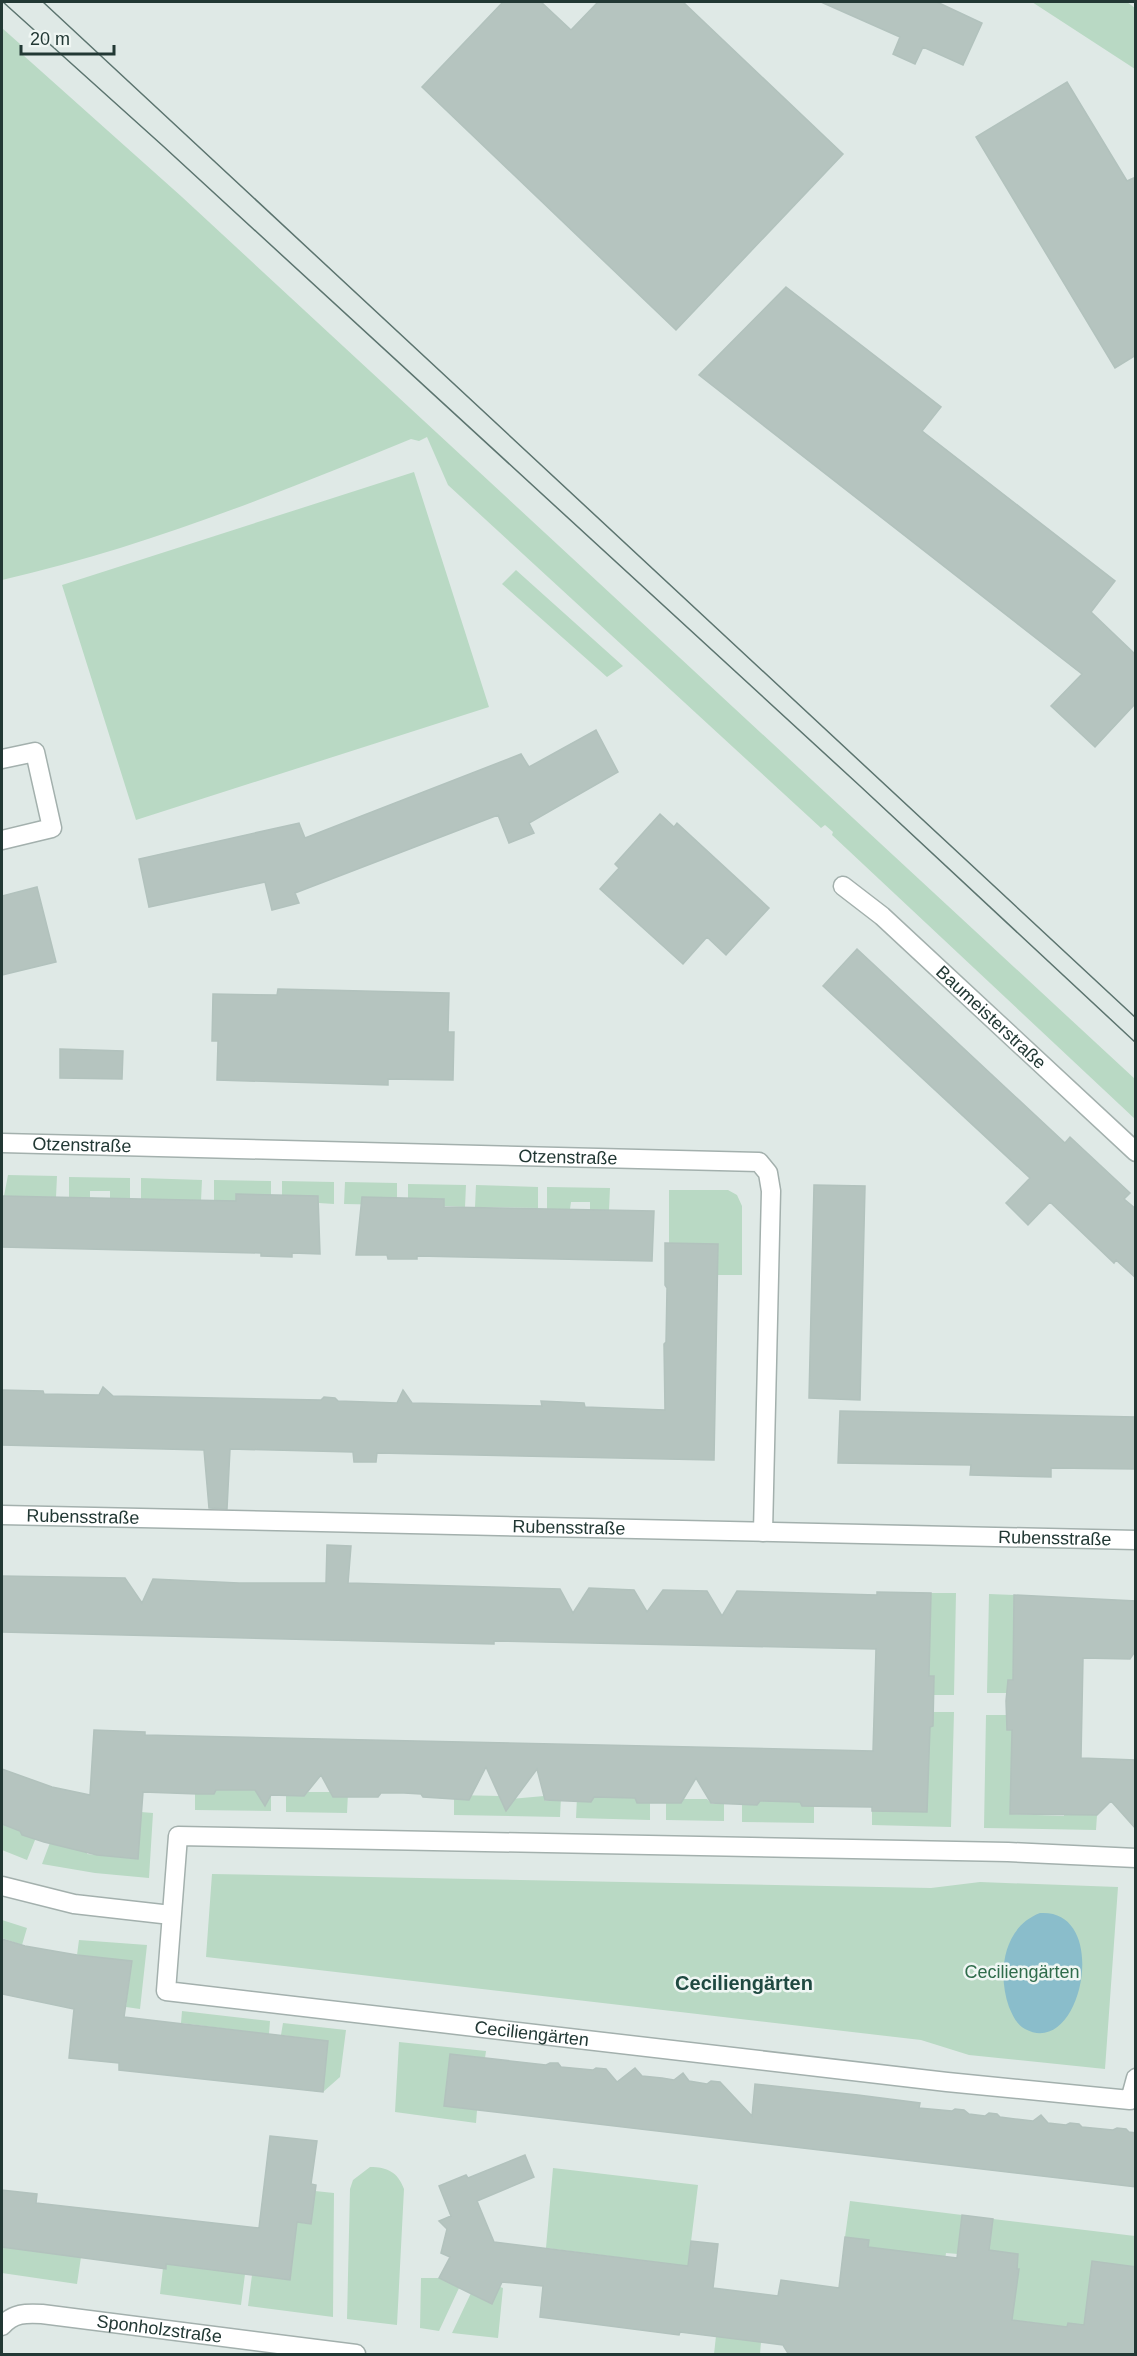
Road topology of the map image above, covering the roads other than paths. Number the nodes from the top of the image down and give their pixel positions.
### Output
1 (2, 759) edge
2 (2, 840) edge
3 (843, 886) dead end
4 (2, 1143) edge
5 (1136, 1152) edge
6 (2, 1515) edge
7 (763, 1532) junction
8 (1136, 1540) edge
9 (1136, 1858) edge
10 (2, 1886) edge
11 (171, 1915) junction
12 (1136, 2078) edge
13 (2, 2326) edge
14 (356, 2355) edge

1 - 2 street
3 - 5 street, Baumeisterstraße
4 - 7 street, Otzenstraße
6 - 7 street, Rubensstraße
7 - 8 street, Rubensstraße
9 - 11 street, Ceciliengärten
10 - 11 street
11 - 12 street, Ceciliengärten
13 - 14 street, Sponholzstraße

